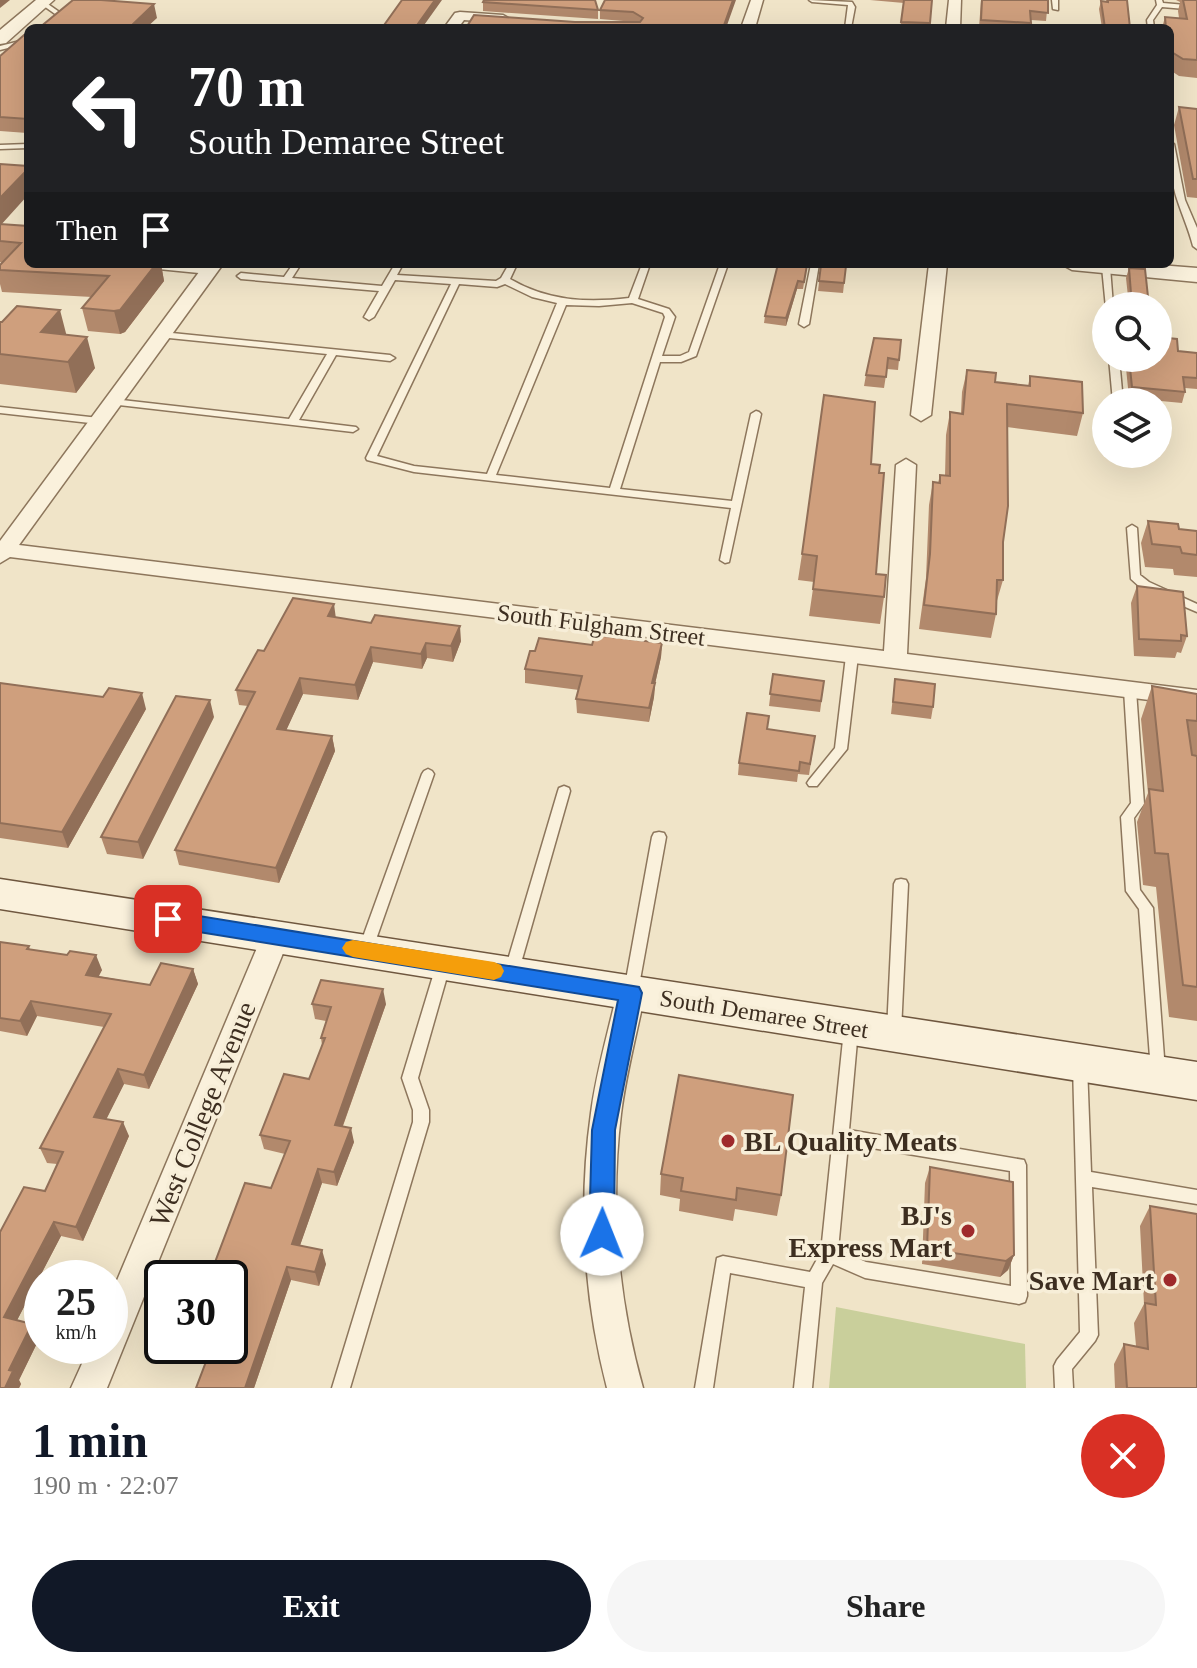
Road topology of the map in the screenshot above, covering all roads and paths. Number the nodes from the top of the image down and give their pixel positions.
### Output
1 (757, 0) edge
2 (812, 0) edge
3 (955, 0) edge
4 (45, 1) edge
5 (851, 1) edge
6 (1160, 3) edge
7 (1197, 8) edge
8 (523, 20) edge
9 (456, 22) edge
10 (53, 24) edge
11 (749, 24) edge
12 (849, 24) edge
13 (953, 24) edge
14 (1150, 24) edge
15 (0, 39) edge
16 (24, 42) edge
17 (0, 48) edge
18 (24, 146) edge
19 (0, 147) edge
20 (1174, 164) edge
21 (1197, 246) edge
22 (212, 268) edge
23 (294, 268) edge
24 (397, 268) edge
25 (511, 268) edge
26 (645, 268) edge
27 (723, 268) edge
28 (814, 268) edge
29 (938, 268) edge
30 (1106, 268) edge
31 (1117, 268) edge
32 (1197, 275) edge
33 (241, 276) dead end
34 (392, 277) junction
35 (287, 279) junction
36 (505, 280) junction
37 (456, 282) junction
38 (385, 289) junction
39 (1108, 292) edge
40 (633, 300) junction
41 (562, 303) junction
42 (369, 317) dead end
43 (804, 324) dead end
44 (162, 335) junction
45 (333, 352) junction
46 (390, 358) dead end
47 (657, 359) junction
48 (113, 402) junction
49 (0, 410) edge
50 (756, 414) dead end
51 (921, 415) dead end
52 (99, 421) junction
53 (293, 421) junction
54 (353, 429) dead end
55 (906, 465) dead end
56 (490, 478) junction
57 (614, 492) junction
58 (737, 505) junction
59 (1132, 528) dead end
60 (2, 553) edge
61 (725, 560) dead end
62 (1197, 608) edge
63 (852, 656) junction
64 (895, 661) junction
65 (1130, 690) junction
66 (1197, 698) edge
67 (428, 774) dead end
68 (813, 783) dead end
69 (564, 791) dead end
70 (659, 837) dead end
71 (901, 884) dead end
72 (0, 894) edge
73 (276, 936) junction
74 (365, 950) junction
75 (444, 963) junction
76 (511, 974) junction
77 (631, 993) junction
78 (852, 1027) junction
79 (894, 1034) junction
80 (1080, 1062) junction
81 (1177, 1078) edge
82 (841, 1136) junction
83 (1084, 1178) junction
84 (1197, 1197) edge
85 (829, 1254) junction
86 (814, 1281) junction
87 (128, 1294) edge
88 (99, 1364) edge
89 (89, 1388) edge
90 (341, 1388) edge
91 (625, 1388) edge
92 (704, 1388) edge
93 (803, 1388) edge
94 (1064, 1388) edge

1 - 11 street
2 - 5 lane
3 - 13 street
4 - 10 lane
4 - 15 street
5 - 12 lane
6 - 7 lane
6 - 14 lane
8 - 9 street
16 - 17 lane
18 - 19 lane
20 - 21 lane
22 - 44 street
23 - 35 lane
24 - 34 lane
25 - 36 lane
26 - 40 lane
27 - 47 lane
28 - 43 lane
29 - 51 street
30 - 39 lane
31 - 32 street
33 - 35 lane
34 - 37 lane
34 - 38 lane
35 - 38 lane
36 - 37 lane
36 - 41 lane
37 - 56 lane
38 - 42 lane
40 - 41 lane
40 - 47 lane
41 - 56 lane
44 - 45 lane
44 - 48 street
45 - 46 lane
45 - 53 lane
47 - 57 lane
48 - 52 street
48 - 53 lane
49 - 52 lane
50 - 58 lane
52 - 60 street
53 - 54 lane
55 - 64 street
56 - 57 lane
57 - 58 lane
58 - 61 lane
59 - 62 lane
60 - 63 street, South Fulgham Street
63 - 64 street, South Fulgham Street
63 - 68 lane
64 - 65 street, South Fulgham Street
65 - 66 street, South Fulgham Street
65 - 81 lane
67 - 74 lane
69 - 76 lane
70 - 77 lane
71 - 79 lane
72 - 73 main road, South Demaree Street
73 - 74 main road, South Demaree Street
73 - 87 street, West College Avenue
74 - 75 main road, South Demaree Street
75 - 76 main road, South Demaree Street
75 - 90 lane
76 - 77 main road, South Demaree Street
77 - 78 main road, South Demaree Street
77 - 91 street
78 - 79 main road, South Demaree Street
78 - 82 lane
79 - 80 main road, South Demaree Street
80 - 81 main road, South Demaree Street
80 - 83 lane
82 - 85 lane
82 - 85 lane
83 - 84 lane
83 - 94 lane
85 - 86 lane
86 - 92 lane
86 - 93 lane
88 - 89 street

